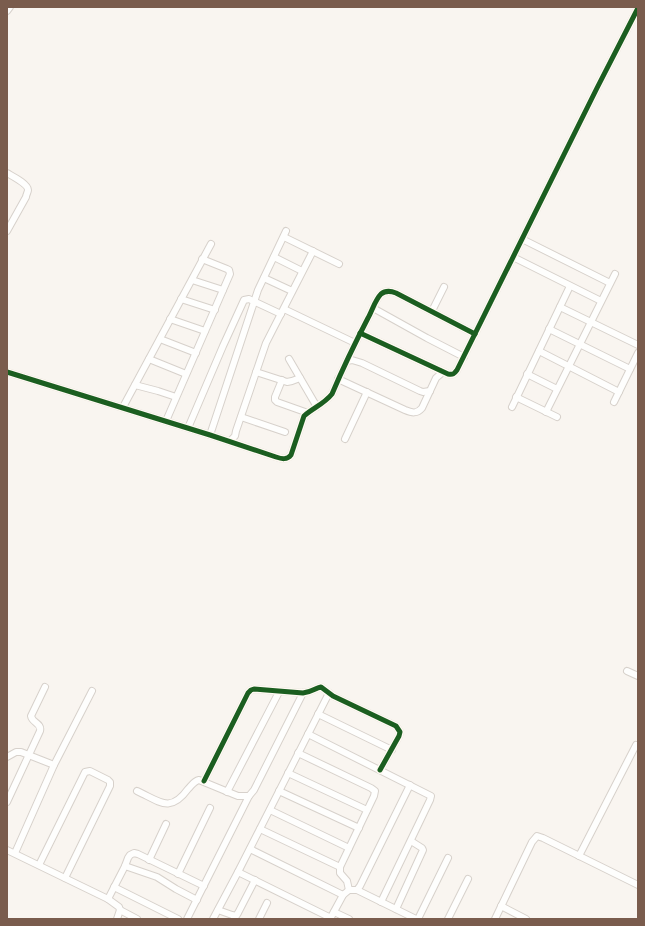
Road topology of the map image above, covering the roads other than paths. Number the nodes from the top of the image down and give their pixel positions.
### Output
1 (10, 7) edge
2 (638, 8) edge
3 (7, 11) edge
4 (9, 174) edge
5 (7, 181) edge
6 (7, 231) edge
7 (522, 239) junction
8 (211, 244) dead end
9 (313, 251) junction
10 (274, 257) junction
11 (513, 257) junction
12 (202, 259) junction
13 (339, 264) dead end
14 (302, 271) junction
15 (614, 274) dead end
16 (264, 278) junction
17 (192, 280) junction
18 (610, 283) junction
19 (570, 286) junction
20 (444, 287) dead end
21 (224, 290) junction
22 (292, 292) junction
23 (181, 299) junction
24 (254, 301) junction
25 (601, 301) junction
26 (560, 307) junction
27 (373, 308) junction
28 (214, 310) junction
29 (282, 311) junction
30 (432, 311) junction
31 (170, 320) junction
32 (590, 322) junction
33 (549, 329) junction
34 (206, 331) junction
35 (360, 333) junction
36 (475, 334) junction
37 (160, 338) junction
38 (355, 344) junction
39 (580, 344) junction
40 (638, 345) edge
41 (539, 351) junction
42 (196, 353) junction
43 (638, 353) edge
44 (464, 356) junction
45 (149, 359) junction
46 (289, 359) dead end
47 (347, 361) junction
48 (568, 366) junction
49 (630, 369) junction
50 (7, 372) edge
51 (256, 372) junction
52 (443, 372) junction
53 (186, 374) junction
54 (528, 374) junction
55 (300, 378) junction
56 (338, 379) junction
57 (282, 380) junction
58 (135, 384) junction
59 (557, 389) junction
60 (430, 391) junction
61 (367, 392) junction
62 (619, 392) junction
63 (176, 397) junction
64 (516, 397) junction
65 (614, 402) dead end
66 (123, 407) junction
67 (317, 407) junction
68 (512, 407) dead end
69 (546, 412) junction
70 (308, 413) junction
71 (241, 417) junction
72 (557, 417) dead end
73 (166, 421) junction
74 (188, 428) junction
75 (285, 432) dead end
76 (210, 435) junction
77 (345, 439) dead end
78 (230, 441) junction
79 (627, 671) dead end
80 (638, 676) edge
81 (45, 687) dead end
82 (92, 690) dead end
83 (279, 692) junction
84 (303, 693) junction
85 (329, 693) junction
86 (318, 714) junction
87 (308, 734) junction
88 (636, 745) dead end
89 (392, 750) junction
90 (298, 753) junction
91 (29, 755) junction
92 (7, 757) edge
93 (54, 765) junction
94 (380, 770) junction
95 (288, 773) junction
96 (204, 781) junction
97 (410, 785) junction
98 (137, 791) dead end
99 (227, 792) junction
100 (279, 792) junction
101 (249, 796) junction
102 (7, 802) edge
103 (210, 808) dead end
104 (270, 810) junction
105 (367, 810) junction
106 (166, 824) dead end
107 (358, 828) junction
108 (260, 829) junction
109 (411, 841) junction
110 (349, 848) junction
111 (250, 849) junction
112 (7, 850) edge
113 (15, 853) junction
114 (579, 856) junction
115 (448, 858) dead end
116 (149, 860) junction
117 (39, 865) junction
118 (125, 866) junction
119 (340, 868) junction
120 (238, 872) junction
121 (178, 874) junction
122 (65, 878) junction
123 (468, 879) dead end
124 (255, 880) junction
125 (204, 886) junction
126 (638, 886) edge
127 (114, 887) junction
128 (349, 890) junction
129 (357, 890) junction
130 (343, 895) junction
131 (108, 900) junction
132 (197, 900) junction
133 (381, 902) junction
134 (267, 903) dead end
135 (501, 906) junction
136 (396, 909) junction
137 (120, 910) junction
138 (218, 910) junction
139 (334, 912) junction
140 (116, 919) edge
141 (137, 919) edge
142 (178, 919) edge
143 (187, 919) edge
144 (213, 919) edge
145 (259, 919) edge
146 (331, 919) edge
147 (348, 919) edge
148 (417, 919) edge
149 (448, 919) edge
150 (495, 919) edge
151 (526, 919) edge

1 - 3 street
2 - 7 street
4 - 5 street
4 - 6 street
7 - 11 street
7 - 18 street
8 - 12 street
9 - 10 street
9 - 13 street
9 - 14 street
10 - 14 street
10 - 16 street
11 - 19 street
11 - 36 street
12 - 17 street
12 - 21 street
14 - 22 street
15 - 18 street
16 - 22 street
16 - 24 street
17 - 21 street
17 - 23 street
18 - 25 street
19 - 25 street
19 - 26 street
20 - 30 street
21 - 28 street
22 - 29 street
23 - 28 street
23 - 31 street
24 - 29 street
24 - 74 street
24 - 76 street
25 - 32 street
26 - 32 street
26 - 33 street
27 - 30 street
27 - 35 street
27 - 44 street
28 - 34 street
29 - 38 street
29 - 51 street
30 - 36 street
31 - 34 street
31 - 37 street
32 - 39 street
32 - 40 street
33 - 39 street
33 - 41 street
34 - 42 street
35 - 38 street
35 - 52 street
36 - 44 street
37 - 42 street
37 - 45 street
38 - 47 street
39 - 48 street
39 - 49 street
41 - 48 street
41 - 54 street
42 - 53 street
43 - 49 street
44 - 52 street
45 - 53 street
45 - 58 street
46 - 55 street
47 - 56 street
47 - 60 street
48 - 59 street
48 - 62 street
49 - 62 street
50 - 66 street
51 - 57 street
51 - 71 street
52 - 60 street
53 - 63 street
54 - 59 street
54 - 64 street
55 - 57 street
55 - 67 street
56 - 61 street
56 - 67 street
57 - 70 street
58 - 63 street
58 - 66 street
59 - 69 street
60 - 61 street
61 - 77 street
62 - 65 street
63 - 73 street
64 - 68 street
64 - 69 street
66 - 73 street
67 - 70 street
69 - 72 street
70 - 78 street
71 - 75 street
71 - 78 street
73 - 74 street
74 - 76 street
76 - 78 street
79 - 80 street
81 - 91 street
82 - 93 street
83 - 84 street
83 - 96 street
83 - 99 street
84 - 85 street
84 - 101 street
85 - 86 street
85 - 89 street
86 - 87 street
86 - 89 street
87 - 90 street
87 - 94 street
88 - 114 street
89 - 94 street
90 - 95 street
90 - 105 street
91 - 92 street
91 - 93 street
91 - 102 street
93 - 113 street
94 - 97 street
95 - 100 street
95 - 105 street
96 - 98 street
96 - 99 street
97 - 109 street
97 - 129 street
99 - 101 street
100 - 104 street
100 - 107 street
101 - 125 street
103 - 121 street
104 - 108 street
104 - 110 street
105 - 107 street
106 - 116 street
107 - 110 street
108 - 111 street
108 - 119 street
109 - 133 street
109 - 136 street
110 - 119 street
111 - 120 street
111 - 130 street
112 - 113 street
113 - 117 street
114 - 126 street
114 - 135 street
115 - 148 street
116 - 118 street
116 - 121 street
117 - 122 street
117 - 122 street
118 - 127 street
118 - 132 street
119 - 128 street
120 - 124 street
120 - 138 street
121 - 125 street
122 - 131 street
123 - 149 street
124 - 138 street
124 - 146 street
125 - 132 street
127 - 131 street
127 - 142 street
128 - 129 street
128 - 130 street
129 - 133 street
130 - 139 street
131 - 137 street
132 - 143 street
133 - 136 street
134 - 145 street
135 - 150 street
135 - 151 street
136 - 148 street
137 - 140 street
137 - 141 street
138 - 144 street
139 - 146 street
139 - 147 street

